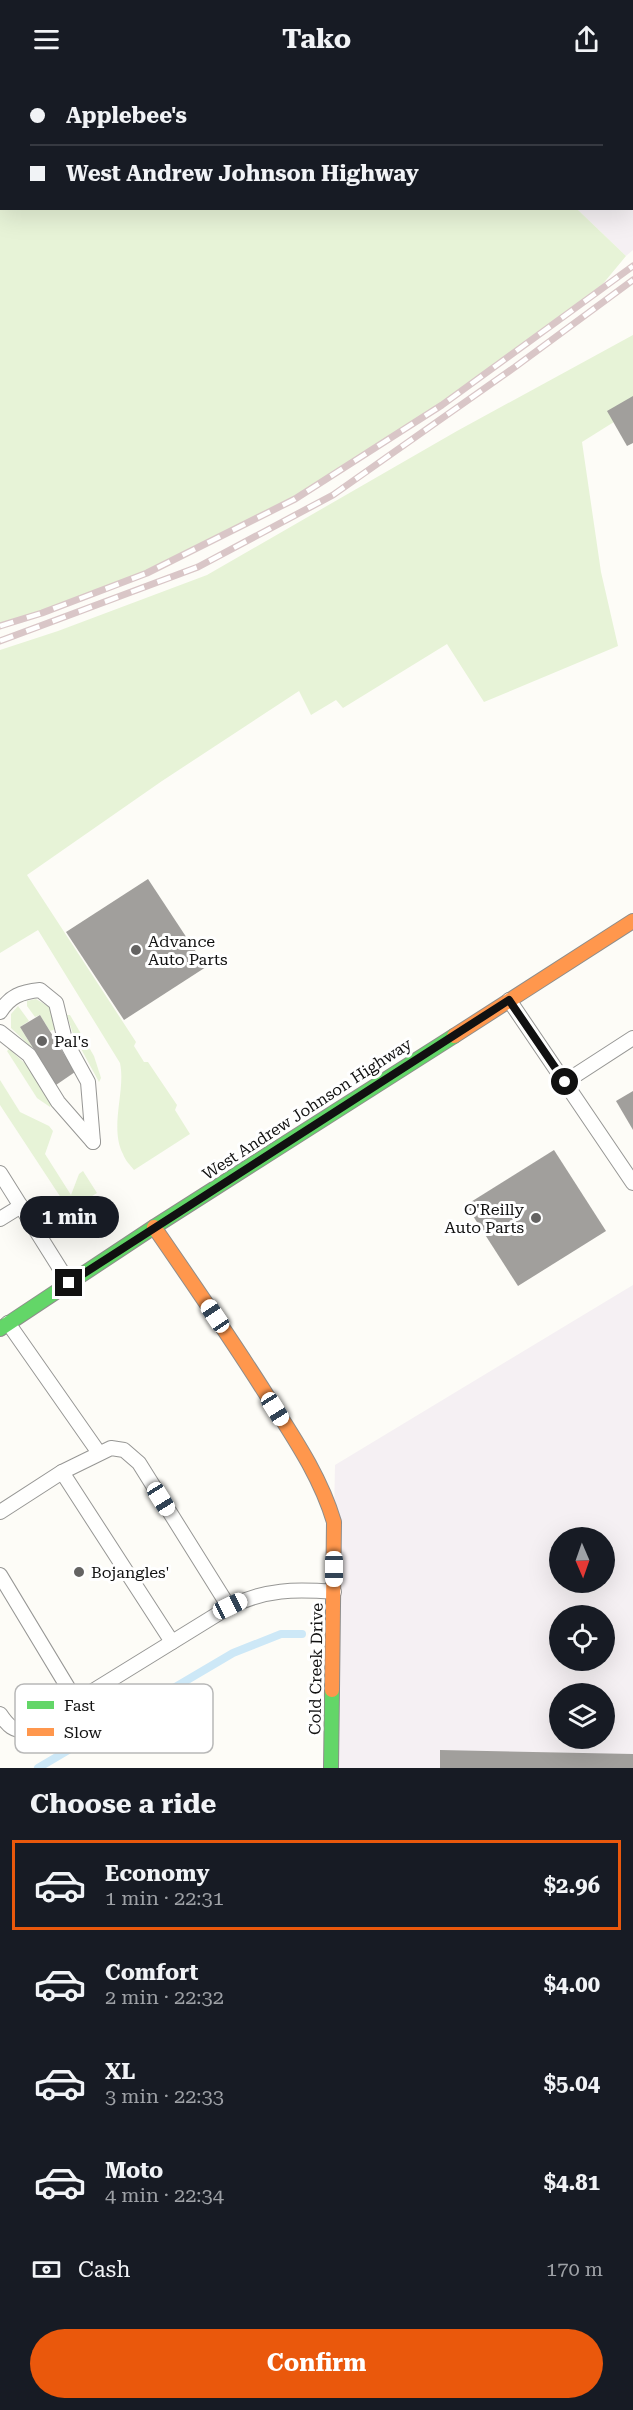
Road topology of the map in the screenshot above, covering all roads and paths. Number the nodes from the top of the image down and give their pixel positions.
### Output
1 (630, 928) edge
2 (509, 1000) junction
3 (0, 1012) edge
4 (0, 1032) edge
5 (633, 1038) edge
6 (565, 1082) junction
7 (0, 1173) edge
8 (633, 1183) edge
9 (21, 1206) junction
10 (0, 1219) edge
11 (154, 1227) junction
12 (69, 1283) junction
13 (4, 1326) edge
14 (99, 1453) junction
15 (62, 1472) junction
16 (0, 1512) edge
17 (0, 1575) edge
18 (334, 1592) junction
19 (230, 1606) junction
20 (172, 1642) junction
21 (66, 1684) edge
22 (104, 1684) edge
23 (0, 1714) edge
24 (15, 1731) edge
25 (331, 1768) edge

1 - 2 main road, West Andrew Johnson Highway
2 - 6 lane
2 - 11 main road, West Andrew Johnson Highway
3 - 4 lane
5 - 6 lane
6 - 8 lane
7 - 9 lane
9 - 10 lane
9 - 12 lane
11 - 12 main road, West Andrew Johnson Highway
11 - 18 main road, Cold Creek Drive
12 - 13 main road, West Andrew Johnson Highway
13 - 14 lane
14 - 15 lane
14 - 19 lane
15 - 16 lane
15 - 20 lane
17 - 21 lane
18 - 19 lane
18 - 25 main road, Cold Creek Drive
19 - 20 lane
20 - 22 lane
23 - 24 lane

